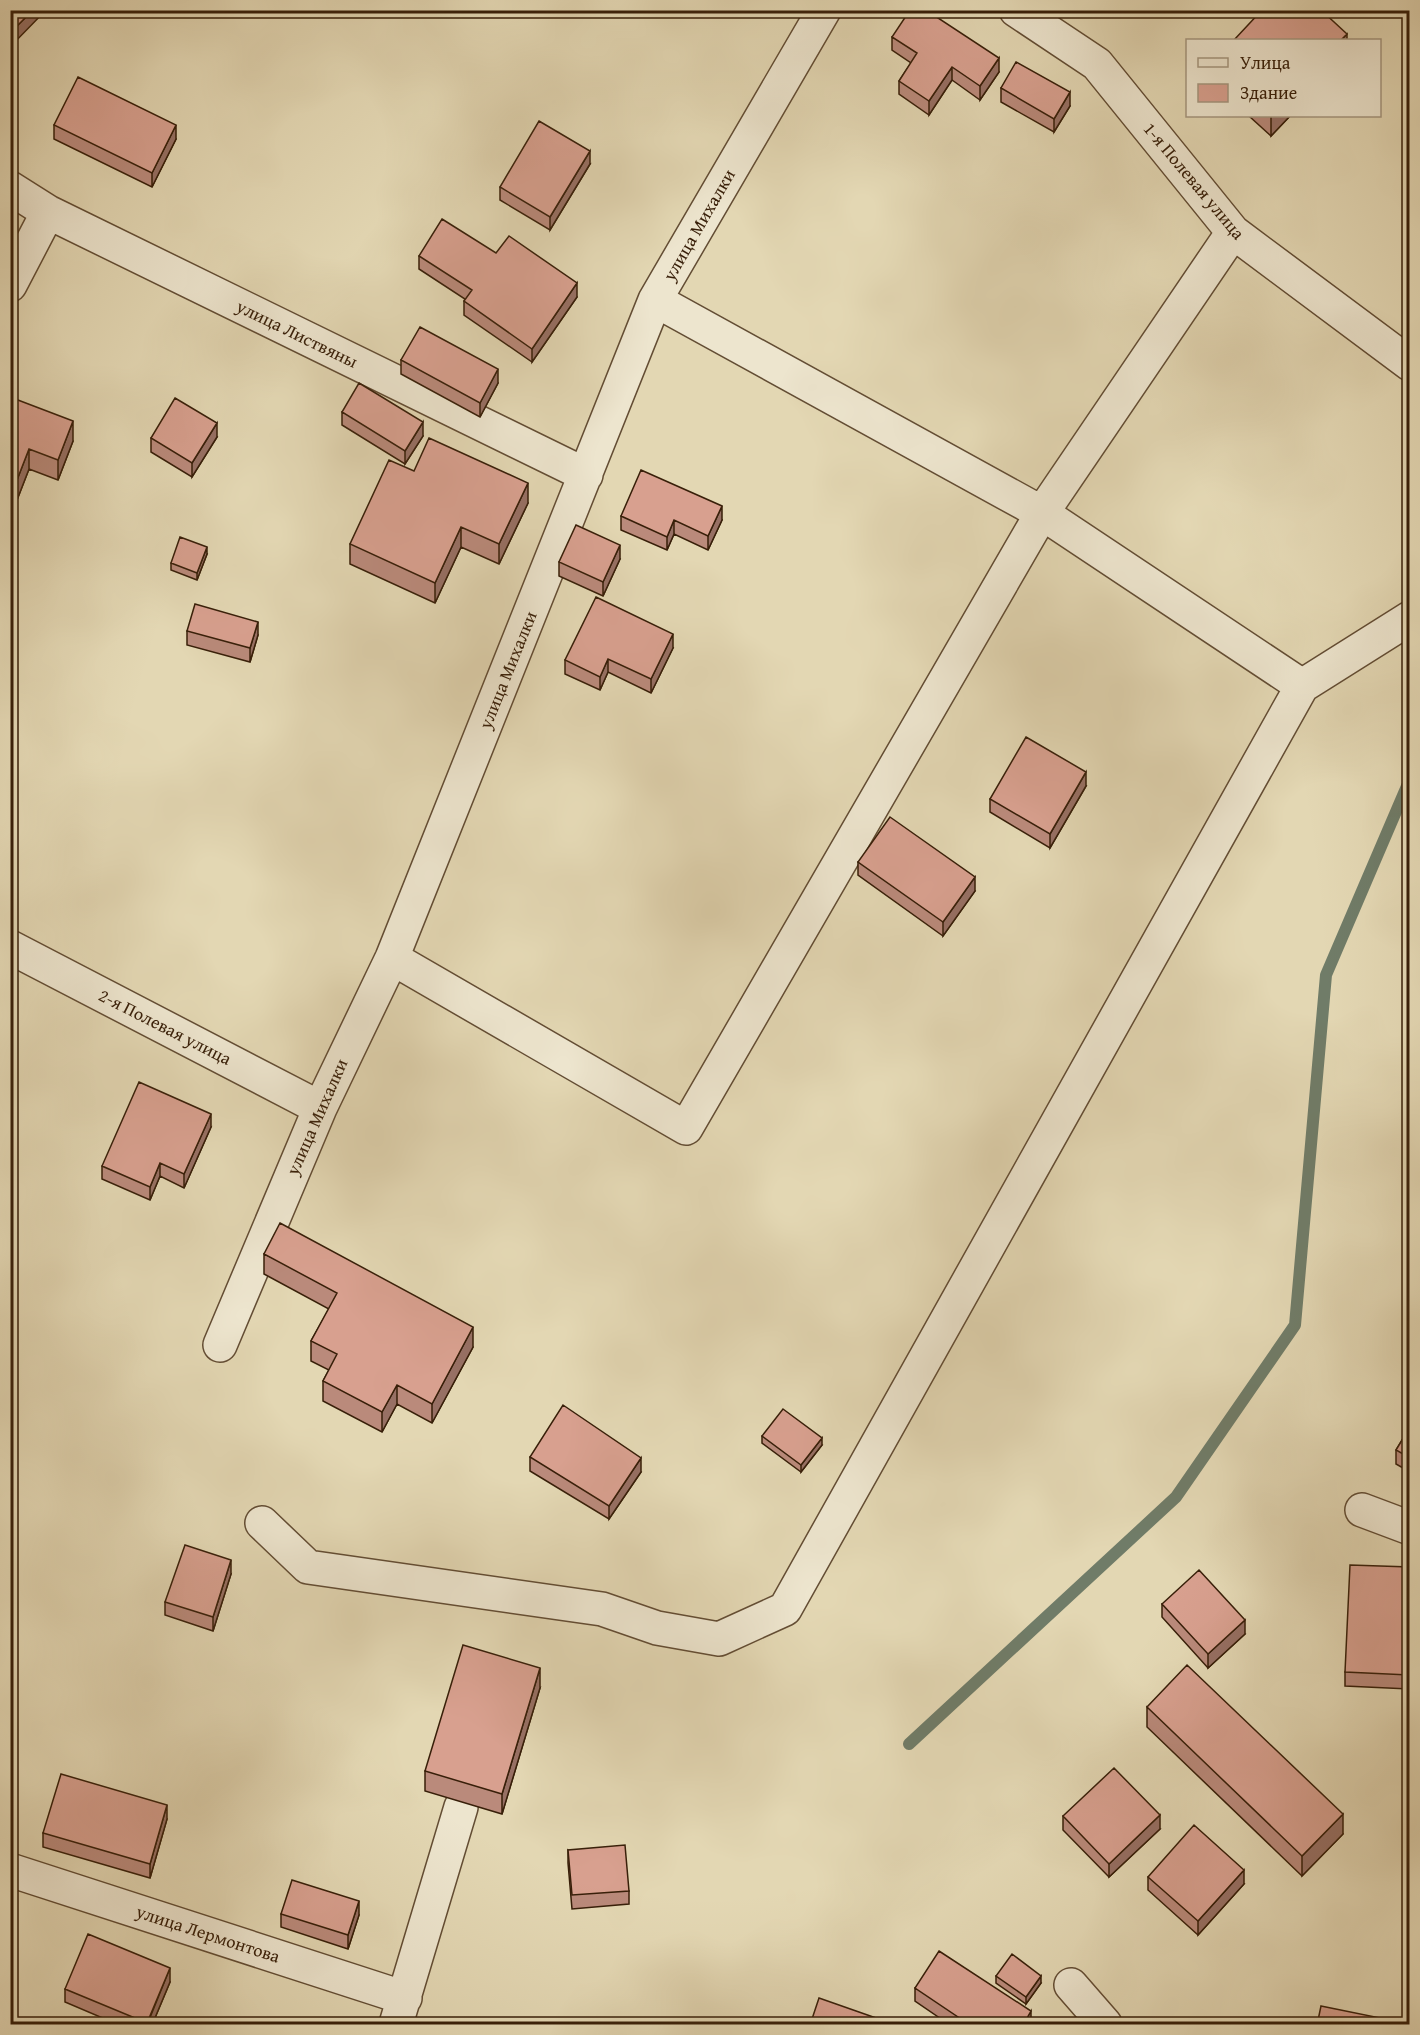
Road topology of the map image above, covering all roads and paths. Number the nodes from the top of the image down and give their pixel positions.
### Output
1 (824, 10) edge
2 (1016, 10) edge
3 (10, 188) edge
4 (48, 212) junction
5 (1233, 232) junction
6 (10, 285) edge
7 (655, 300) junction
8 (1410, 364) edge
9 (586, 475) junction
10 (1042, 513) junction
11 (1410, 618) edge
12 (1302, 686) junction
13 (10, 947) edge
14 (392, 958) junction
15 (320, 1108) junction
16 (220, 1345) dead end
17 (1362, 1510) dead end
18 (262, 1523) dead end
19 (1410, 1528) edge
20 (461, 1806) edge
21 (10, 1870) edge
22 (1071, 1985) dead end
23 (400, 2011) edge
24 (1105, 2025) edge

1 - 7 street, улица Михалки
2 - 5 street, 1-я Полевая улица
3 - 4 street, улица Листвяны
4 - 6 street
4 - 9 street, улица Листвяны
5 - 8 street, 1-я Полевая улица
5 - 10 street
7 - 9 street, улица Михалки
7 - 10 street
9 - 14 street, улица Михалки
10 - 12 street
10 - 14 street
11 - 12 street
12 - 18 street
13 - 15 street, 2-я Полевая улица
14 - 15 street, улица Михалки
15 - 16 street, улица Михалки
17 - 19 street
20 - 23 street
21 - 23 street, улица Лермонтова
22 - 24 street

